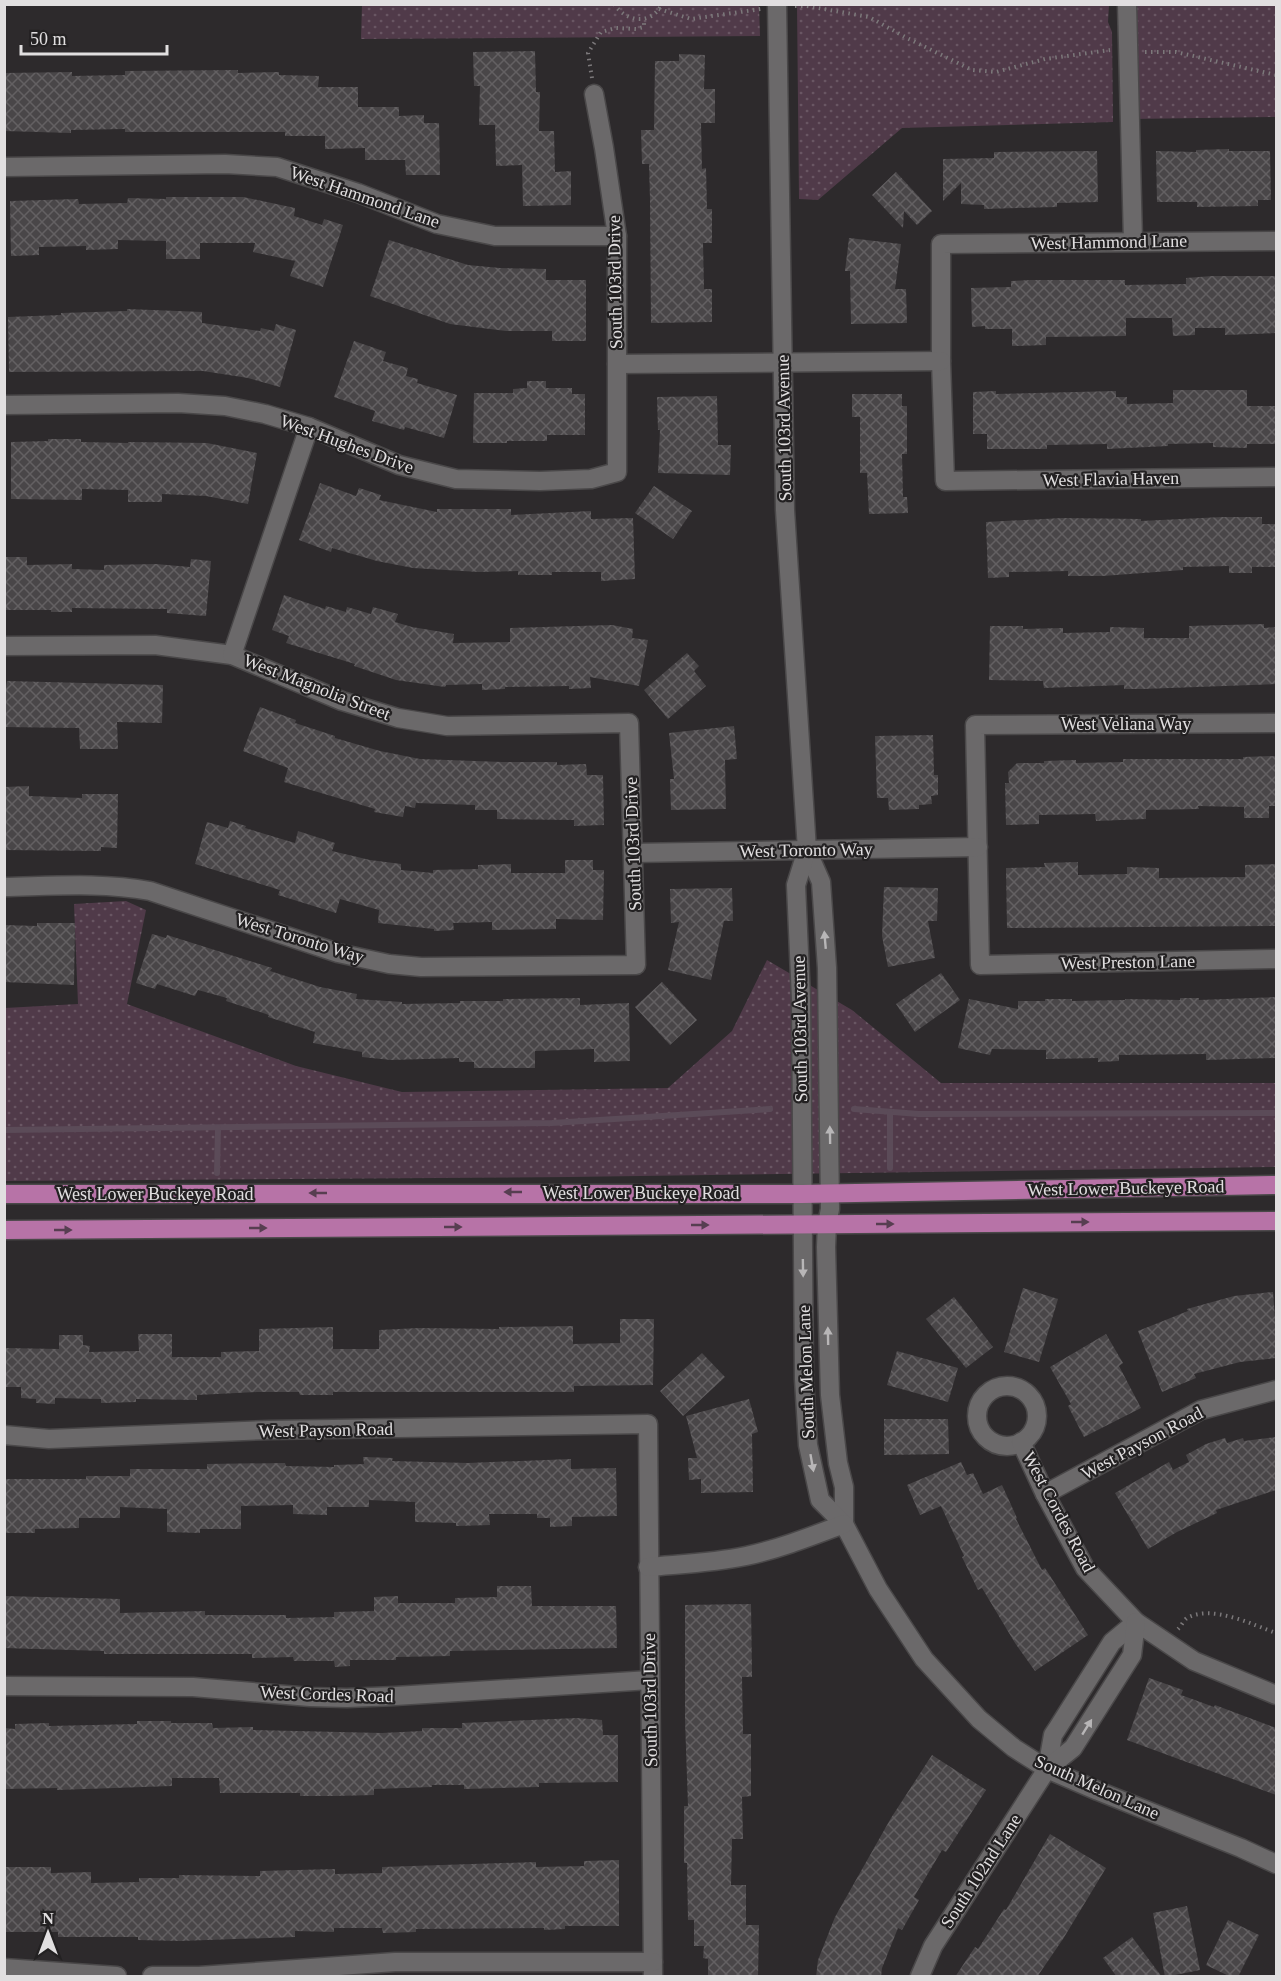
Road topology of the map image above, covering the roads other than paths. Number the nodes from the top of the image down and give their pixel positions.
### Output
1 (1127, 4) edge
2 (777, 6) edge
3 (594, 94) road end
4 (4, 167) edge
5 (617, 236) junction
6 (1276, 240) edge
7 (1133, 241) junction
8 (941, 361) junction
9 (783, 362) junction
10 (617, 364) junction
11 (4, 405) edge
12 (309, 427) junction
13 (617, 472) joint
14 (1276, 477) edge
15 (4, 646) edge
16 (232, 655) junction
17 (629, 723) joint
18 (1276, 723) edge
19 (978, 847) junction
20 (807, 850) junction
21 (633, 853) junction
22 (4, 887) edge
23 (1276, 959) edge
24 (636, 965) joint
25 (1276, 1185) edge
26 (4, 1194) edge
27 (829, 1209) junction
28 (802, 1210) junction
29 (1276, 1221) edge
30 (4, 1230) edge
31 (1276, 1390) edge
32 (648, 1424) joint
33 (4, 1435) edge
34 (1021, 1442) dead end
35 (1045, 1494) junction
36 (844, 1524) junction
37 (648, 1567) junction
38 (1136, 1622) junction
39 (650, 1680) junction
40 (4, 1686) edge
41 (1276, 1695) edge
42 (1047, 1768) junction
43 (1276, 1864) edge
44 (4, 1968) edge
45 (653, 1969) edge
46 (117, 1977) edge
47 (152, 1977) edge
48 (920, 1977) edge

1 - 7 street
2 - 9 street, South 103rd Avenue
3 - 5 street, South 103rd Drive
4 - 5 street, West Hammond Lane
5 - 10 street, South 103rd Drive
6 - 7 street, West Hammond Lane
7 - 8 street, West Hammond Lane
8 - 9 street
8 - 14 street, West Flavia Haven
9 - 10 street
9 - 20 street, South 103rd Avenue
10 - 13 street, South 103rd Drive
11 - 12 street, West Hughes Drive
12 - 13 street, West Hughes Drive
12 - 16 street
15 - 16 street, West Magnolia Street
16 - 17 street, West Magnolia Street
17 - 21 street, South 103rd Drive
18 - 19 street, West Veliana Way
19 - 20 street, West Toronto Way
19 - 23 street, West Preston Lane
20 - 21 street, West Toronto Way
27 -> 20 street, South 103rd Avenue
20 - 28 street, South 103rd Avenue
21 - 24 street, South 103rd Drive
22 - 24 street, West Toronto Way
25 - 27 main road, West Lower Buckeye Road
28 -> 26 main road, West Lower Buckeye Road
27 - 28 main road, West Lower Buckeye Road
27 - 28 main road, West Lower Buckeye Road
27 -> 29 main road, West Lower Buckeye Road
36 -> 27 street, South Melon Lane
30 -> 28 main road, West Lower Buckeye Road
28 -> 36 street, South Melon Lane
31 - 35 street, West Payson Road
32 - 33 street, West Payson Road
32 - 37 street, South 103rd Drive
34 - 35 street, West Cordes Road
35 - 38 street, West Cordes Road
36 - 37 street
36 - 42 street, South Melon Lane
37 - 39 street, South 103rd Drive
38 - 41 street, West Cordes Road
38 - 42 street, South 102nd Lane
39 - 40 street, West Cordes Road
39 - 45 street, South 103rd Drive
42 - 43 street, South Melon Lane
42 - 48 street, South 102nd Lane
44 - 46 street
45 - 47 street

